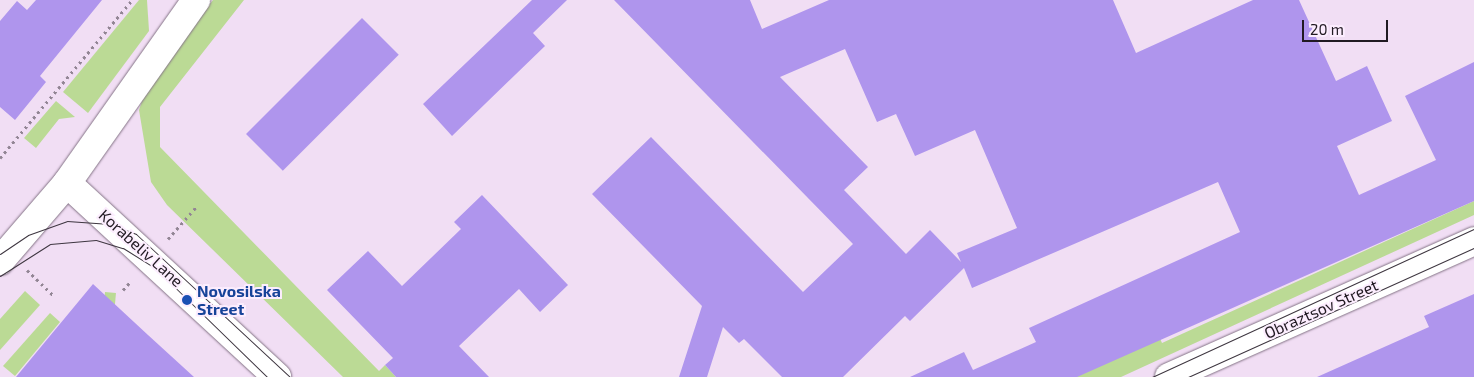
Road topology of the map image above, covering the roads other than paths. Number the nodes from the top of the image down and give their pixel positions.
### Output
1 (196, 0) edge
2 (67, 183) junction
3 (1474, 241) edge
4 (0, 261) edge
5 (277, 377) edge
6 (1169, 377) edge

1 - 2 street
2 - 4 street
2 - 5 street, Korabeliv Lane
3 - 6 street, Obraztsov Street

